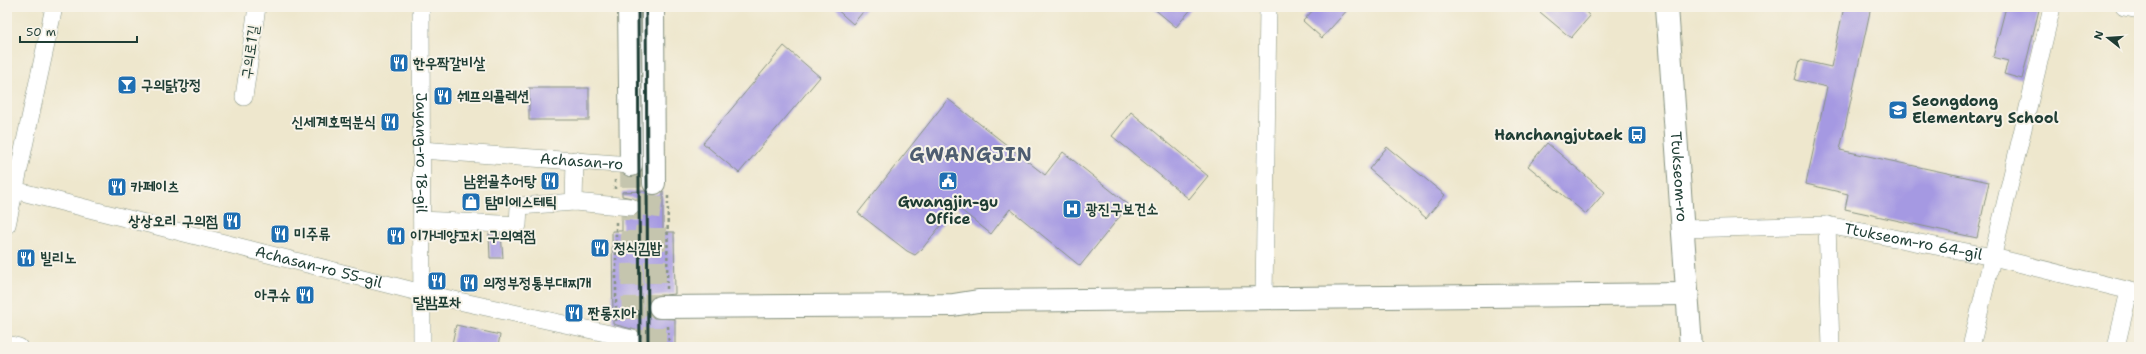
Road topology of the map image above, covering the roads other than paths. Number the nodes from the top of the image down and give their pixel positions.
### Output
1 (54, 7) edge
2 (420, 7) edge
3 (629, 7) edge
4 (653, 7) edge
5 (1268, 7) edge
6 (1667, 7) edge
7 (2052, 7) edge
8 (2124, 7) edge
9 (253, 8) edge
10 (2139, 10) edge
11 (244, 97) dead end
12 (654, 138) junction
13 (631, 140) junction
14 (421, 150) junction
15 (574, 160) junction
16 (631, 165) joint
17 (654, 183) tunnel mouth
18 (11, 188) edge
19 (574, 202) junction
20 (631, 208) dead end
21 (422, 220) junction
22 (7, 225) edge
23 (1827, 225) junction
24 (1683, 229) junction
25 (1993, 257) junction
26 (2134, 292) edge
27 (422, 293) junction
28 (1687, 294) junction
29 (1264, 298) junction
30 (660, 307) dead end
31 (633, 339) dead end
32 (7, 344) edge
33 (19, 347) edge
34 (422, 347) edge
35 (1691, 347) edge
36 (1831, 347) edge
37 (1971, 347) edge
38 (2116, 347) edge

1 - 18 street
2 - 14 street, Jayang-ro 18-gil
3 - 13 street, Achasan-ro
4 - 12 street
5 - 29 street
6 - 24 street, Ttukseom-ro
7 - 25 street
8 - 10 street
9 - 11 street, 구의로1길
12 - 13 street
12 - 17 street
13 - 16 street, Achasan-ro
14 - 15 street, Achasan-ro
14 - 21 street, Jayang-ro 18-gil
15 - 16 street, Achasan-ro
15 - 19 street
18 - 22 street
18 - 27 street, Achasan-ro 55-gil
19 - 20 street
19 - 21 street
21 - 27 street, Jayang-ro 18-gil
23 - 24 street, Ttukseom-ro 64-gil
23 - 25 street, Ttukseom-ro 64-gil
23 - 36 street
24 - 28 street, Ttukseom-ro
25 - 26 street, Ttukseom-ro 64-gil
25 - 37 street
26 - 38 street
27 - 31 street, Achasan-ro 55-gil
27 - 34 street, Jayang-ro 18-gil
28 - 29 street
28 - 35 street, Ttukseom-ro
29 - 30 street
32 - 33 street

